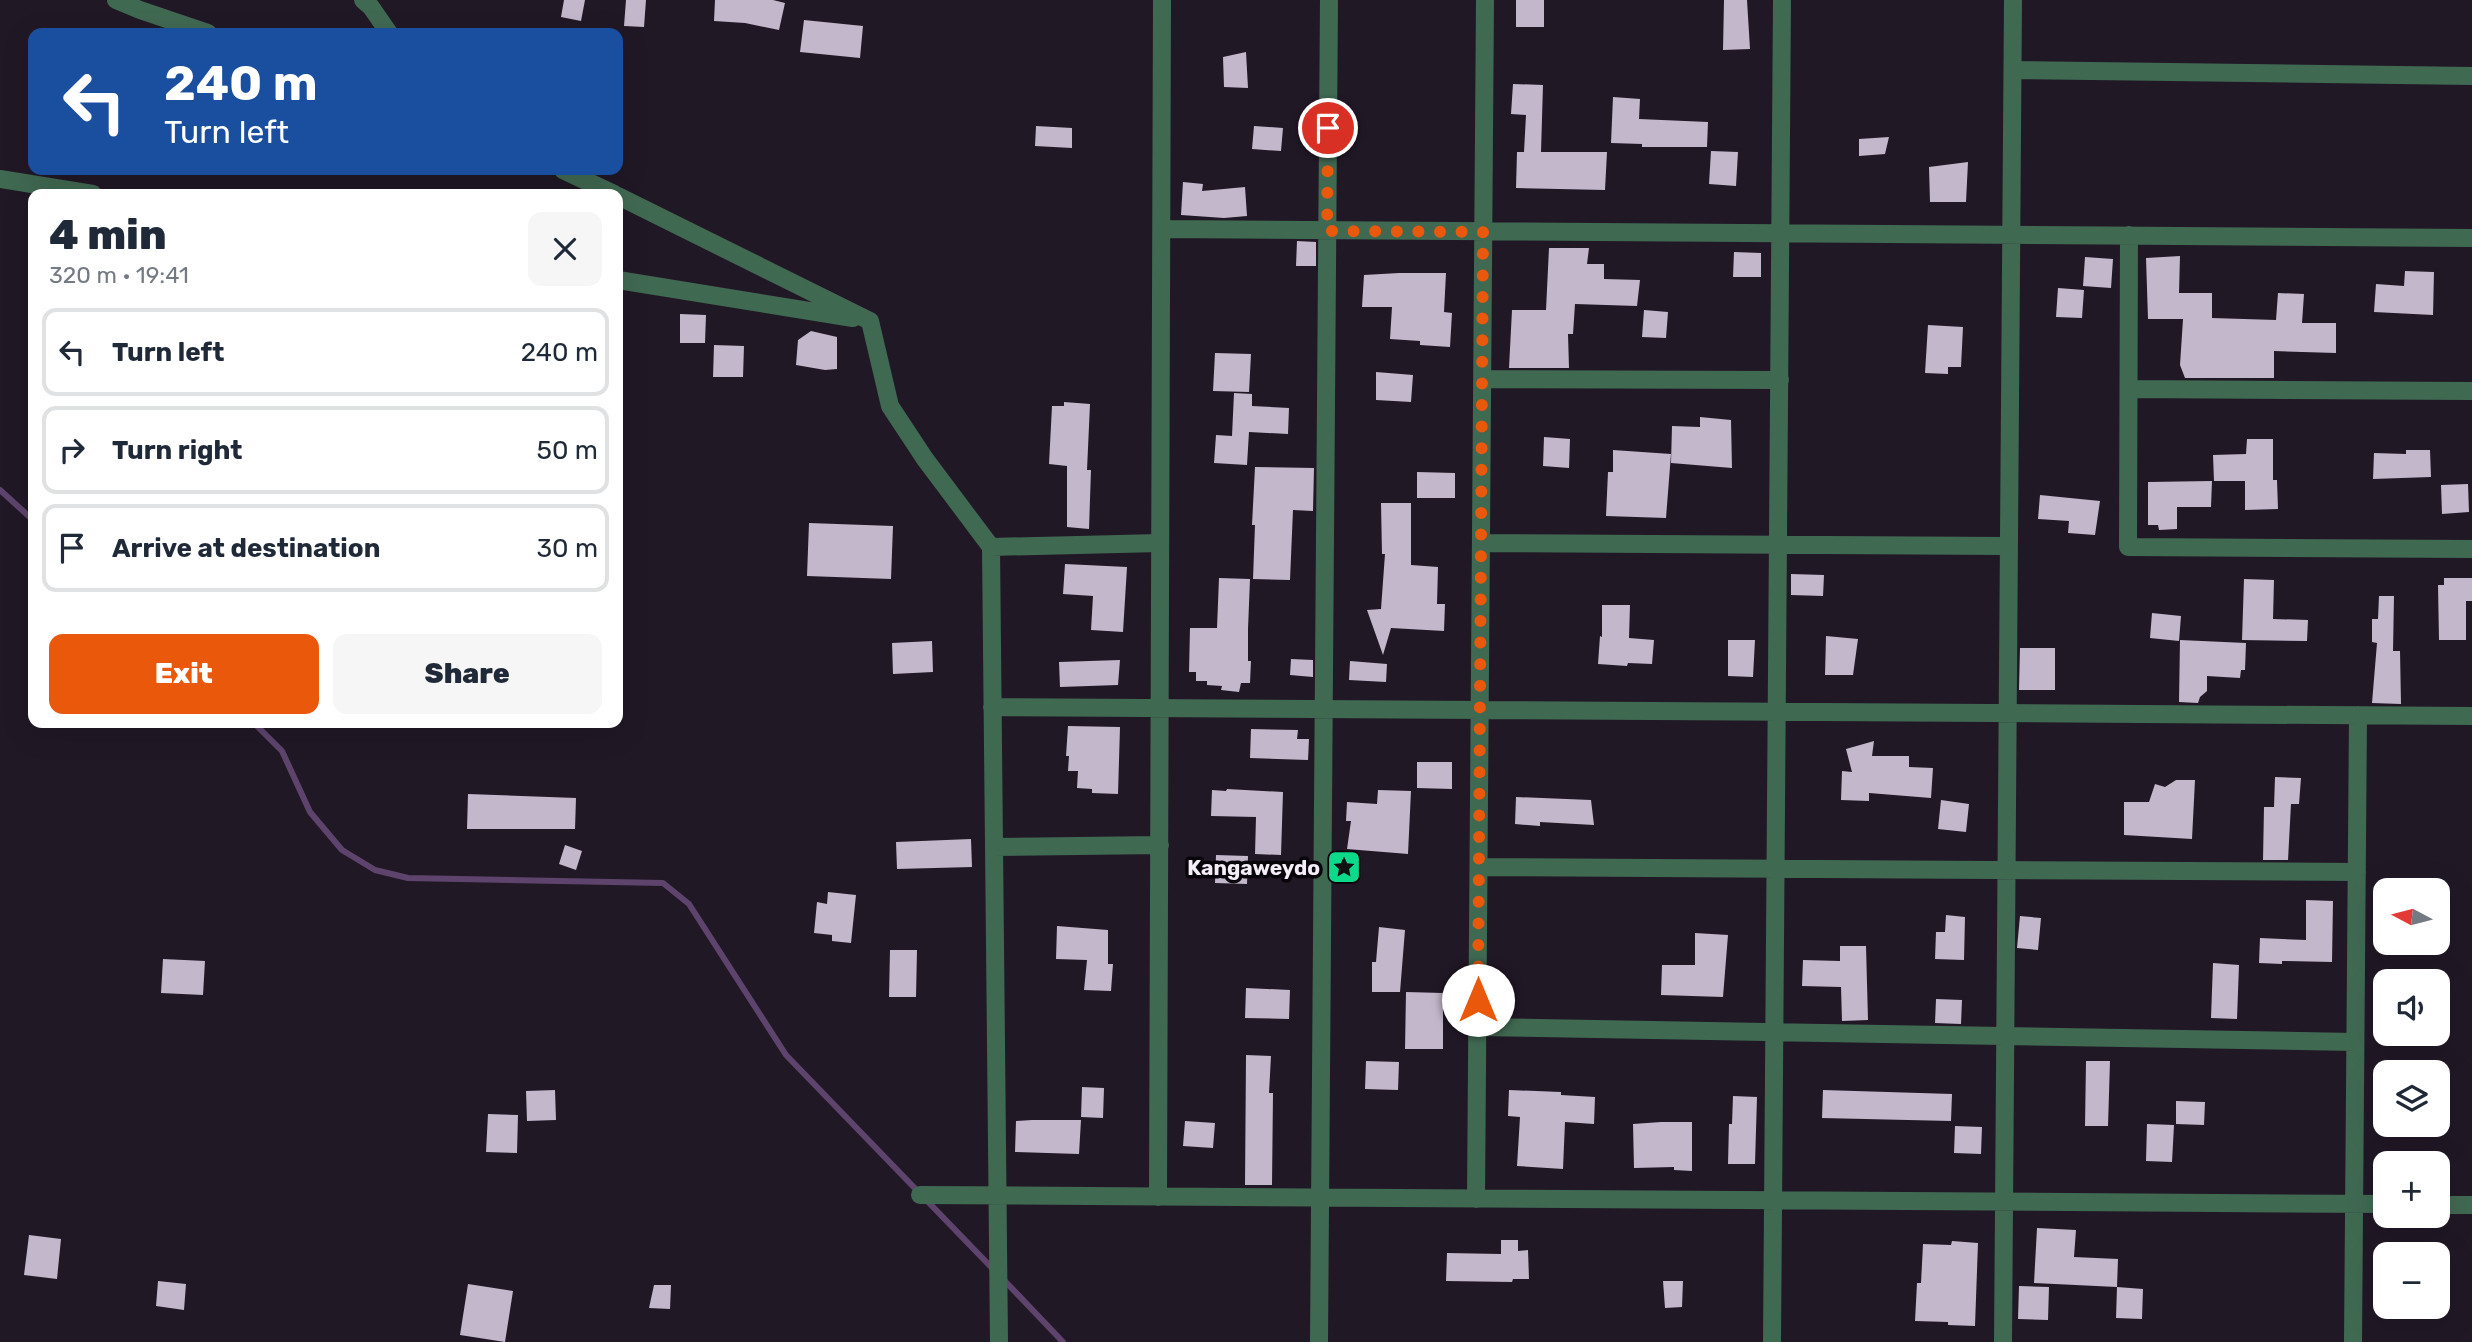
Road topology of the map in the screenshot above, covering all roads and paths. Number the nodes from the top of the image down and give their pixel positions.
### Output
1 (116, 0) edge
2 (363, 0) edge
3 (1162, 0) edge
4 (1329, 0) edge
5 (1485, 0) edge
6 (1782, 0) edge
7 (2013, 0) edge
8 (193, 28) edge
9 (385, 28) edge
10 (2013, 70) junction
11 (2472, 76) edge
12 (574, 175) edge
13 (0, 179) edge
14 (62, 189) edge
15 (603, 189) edge
16 (623, 198) edge
17 (1162, 229) junction
18 (1327, 231) junction
19 (1483, 232) junction
20 (1780, 233) junction
21 (2011, 235) junction
22 (2129, 236) junction
23 (2472, 238) edge
24 (623, 281) edge
25 (870, 321) junction
26 (1483, 379) junction
27 (1780, 380) junction
28 (2129, 389) junction
29 (2472, 391) edge
30 (1160, 543) junction
31 (1481, 543) junction
32 (1778, 545) junction
33 (2009, 546) junction
34 (991, 547) junction
35 (2472, 549) edge
36 (992, 707) junction
37 (1160, 708) junction
38 (1324, 709) junction
39 (1480, 710) junction
40 (1777, 712) junction
41 (2008, 713) junction
42 (2358, 715) junction
43 (2472, 716) edge
44 (1160, 845) junction
45 (994, 848) junction
46 (1479, 867) junction
47 (1776, 869) junction
48 (2007, 870) junction
49 (2357, 872) junction
50 (1478, 1027) junction
51 (1775, 1032) junction
52 (2006, 1036) junction
53 (2355, 1042) junction
54 (920, 1195) dead end
55 (998, 1196) junction
56 (1158, 1197) junction
57 (1320, 1198) junction
58 (1476, 1199) junction
59 (1773, 1200) junction
60 (2004, 1202) junction
61 (2354, 1204) junction
62 (2373, 1204) edge
63 (2450, 1205) edge
64 (2472, 1205) edge
65 (999, 1342) edge
66 (1319, 1342) edge
67 (1772, 1342) edge
68 (2003, 1342) edge
69 (2353, 1342) edge

1 - 8 street
2 - 9 street
3 - 17 street
4 - 18 street
5 - 19 street
6 - 20 street
7 - 10 street
10 - 11 street
10 - 21 street
12 - 15 street
13 - 14 street
16 - 25 street
17 - 18 street
17 - 30 street
18 - 19 street
18 - 38 street
19 - 20 street
19 - 26 street
20 - 21 street
20 - 27 street
21 - 22 street
21 - 33 street
22 - 23 street
22 - 28 street
24 - 25 street
25 - 34 street
26 - 27 street
26 - 31 street
27 - 32 street
28 - 29 street
28 - 35 street
30 - 34 street
30 - 37 street
31 - 32 street
31 - 39 street
32 - 33 street
32 - 40 street
33 - 41 street
34 - 36 street
36 - 37 street
36 - 45 street
37 - 38 street
37 - 44 street
38 - 39 street
38 - 57 street
39 - 40 street
39 - 46 street
40 - 41 street
40 - 47 street
41 - 42 street
41 - 48 street
42 - 43 street
42 - 49 street
44 - 45 street
44 - 56 street
45 - 55 street
46 - 47 street
46 - 50 street
47 - 48 street
47 - 51 street
48 - 49 street
48 - 52 street
49 - 53 street
50 - 51 street
50 - 58 street
51 - 52 street
51 - 59 street
52 - 53 street
52 - 60 street
53 - 61 street
54 - 55 street
55 - 56 street
55 - 65 street
56 - 57 street
57 - 58 street
57 - 66 street
58 - 59 street
59 - 60 street
59 - 67 street
60 - 61 street
60 - 68 street
61 - 62 street
61 - 69 street
63 - 64 street

